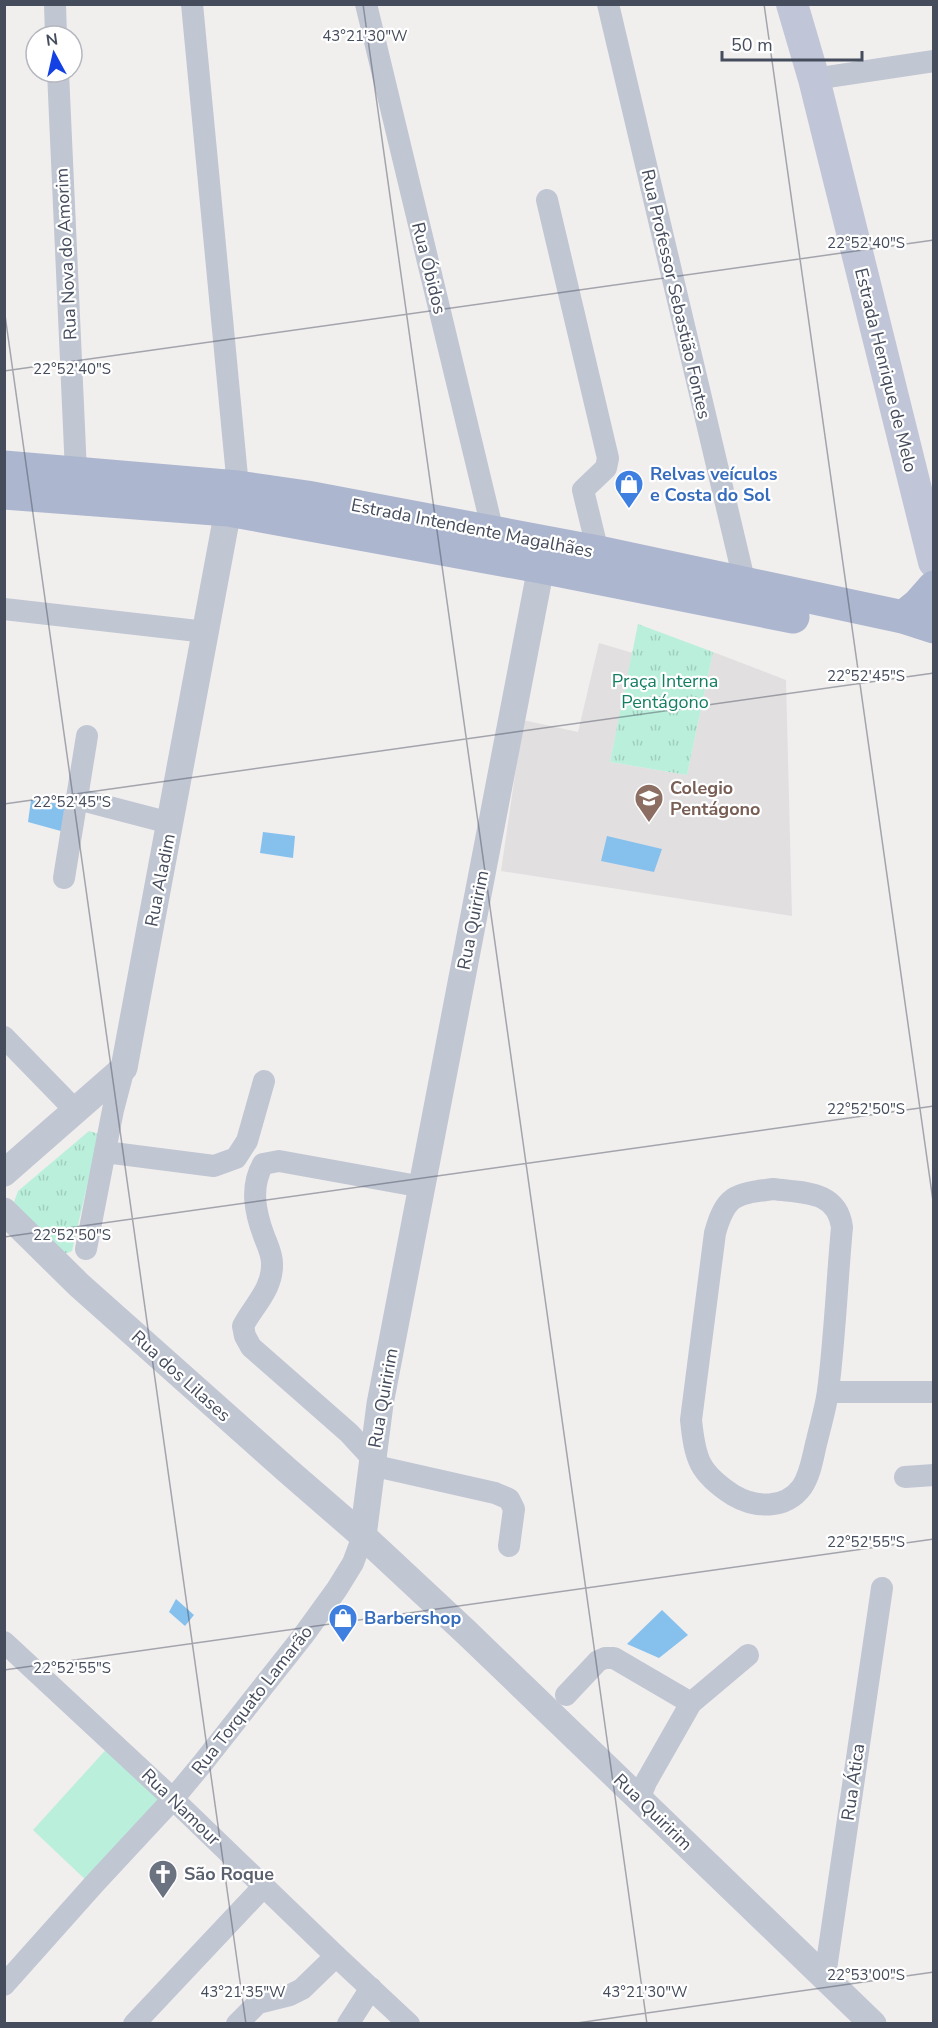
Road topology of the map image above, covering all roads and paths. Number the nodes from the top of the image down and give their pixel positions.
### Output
1 (55, 4) edge
2 (192, 4) edge
3 (366, 4) edge
4 (608, 4) edge
5 (792, 4) edge
6 (56, 24) edge
7 (933, 61) edge
8 (814, 79) junction
9 (59, 84) edge
10 (547, 201) dead end
11 (4, 467) edge
12 (75, 472) junction
13 (4, 493) edge
14 (233, 498) junction
15 (493, 532) junction
16 (598, 552) junction
17 (933, 562) edge
18 (541, 567) junction
19 (745, 584) junction
20 (933, 587) edge
21 (4, 609) edge
22 (903, 617) junction
23 (933, 627) edge
24 (206, 632) junction
25 (933, 650) edge
26 (87, 736) dead end
27 (78, 799) junction
28 (170, 823) junction
29 (64, 878) dead end
30 (4, 1037) edge
31 (124, 1068) junction
32 (264, 1082) dead end
33 (76, 1111) junction
34 (105, 1152) junction
35 (4, 1173) edge
36 (423, 1187) junction
37 (4, 1211) edge
38 (86, 1249) dead end
39 (828, 1392) junction
40 (933, 1392) edge
41 (372, 1462) junction
42 (933, 1475) edge
43 (905, 1477) dead end
44 (363, 1536) junction
45 (509, 1546) dead end
46 (882, 1588) dead end
47 (4, 1641) edge
48 (748, 1655) dead end
49 (566, 1695) dead end
50 (691, 1703) junction
51 (173, 1799) junction
52 (639, 1799) junction
53 (264, 1886) junction
54 (336, 1956) junction
55 (825, 1976) junction
56 (4, 1985) edge
57 (371, 1988) junction
58 (134, 2024) edge
59 (237, 2024) edge
60 (348, 2024) edge
61 (409, 2024) edge
62 (873, 2024) edge

1 - 6 street
2 - 14 street
3 - 15 street, Rua Óbidos
4 - 19 street, Rua Professor Sebastião Fontes
5 - 8 main road, Estrada Henrique de Melo
7 - 8 street
8 - 17 main road, Estrada Henrique de Melo
9 - 12 street, Rua Nova do Amorim
10 - 16 street
11 - 12 main road, Estrada Intendente Magalhães
12 - 14 main road, Estrada Intendente Magalhães
13 - 14 main road, Estrada Intendente Magalhães
14 - 15 main road, Estrada Intendente Magalhães
14 - 18 main road, Estrada Intendente Magalhães
14 - 24 street, Rua Aladim
15 - 16 main road, Estrada Intendente Magalhães
16 - 19 main road, Estrada Intendente Magalhães
18 - 25 main road, Estrada Intendente Magalhães
18 - 36 street, Rua Quiririm
19 - 22 main road, Estrada Intendente Magalhães
20 - 22 main road
21 - 24 street
22 - 23 main road, Estrada Intendente Magalhães
24 - 28 street, Rua Aladim
26 - 27 street
27 - 28 street
27 - 29 street
28 - 31 street, Rua Aladim
30 - 33 street
31 - 33 street
31 - 34 street, Rua Aladim
32 - 34 street
33 - 35 street
34 - 38 street, Rua Aladim
36 - 41 street, Rua Quiririm
36 - 41 street
37 - 44 street, Rua dos Lilases
39 - 39 street
39 - 40 street
41 - 44 street, Rua Quiririm
41 - 45 street
42 - 43 street
44 - 51 street, Rua Torquato Lamarão
44 - 52 street, Rua Quiririm
46 - 55 street, Rua Ática
47 - 51 street, Rua Namour
48 - 50 street
49 - 50 street
50 - 52 street
51 - 53 street, Rua Namour
51 - 56 street, Rua Torquato Lamarão
52 - 55 street, Rua Quiririm
53 - 54 street, Rua Namour
53 - 58 street
54 - 57 street, Rua Namour
54 - 59 street
55 - 62 street, Rua Quiririm
57 - 60 street
57 - 61 street, Rua Namour

